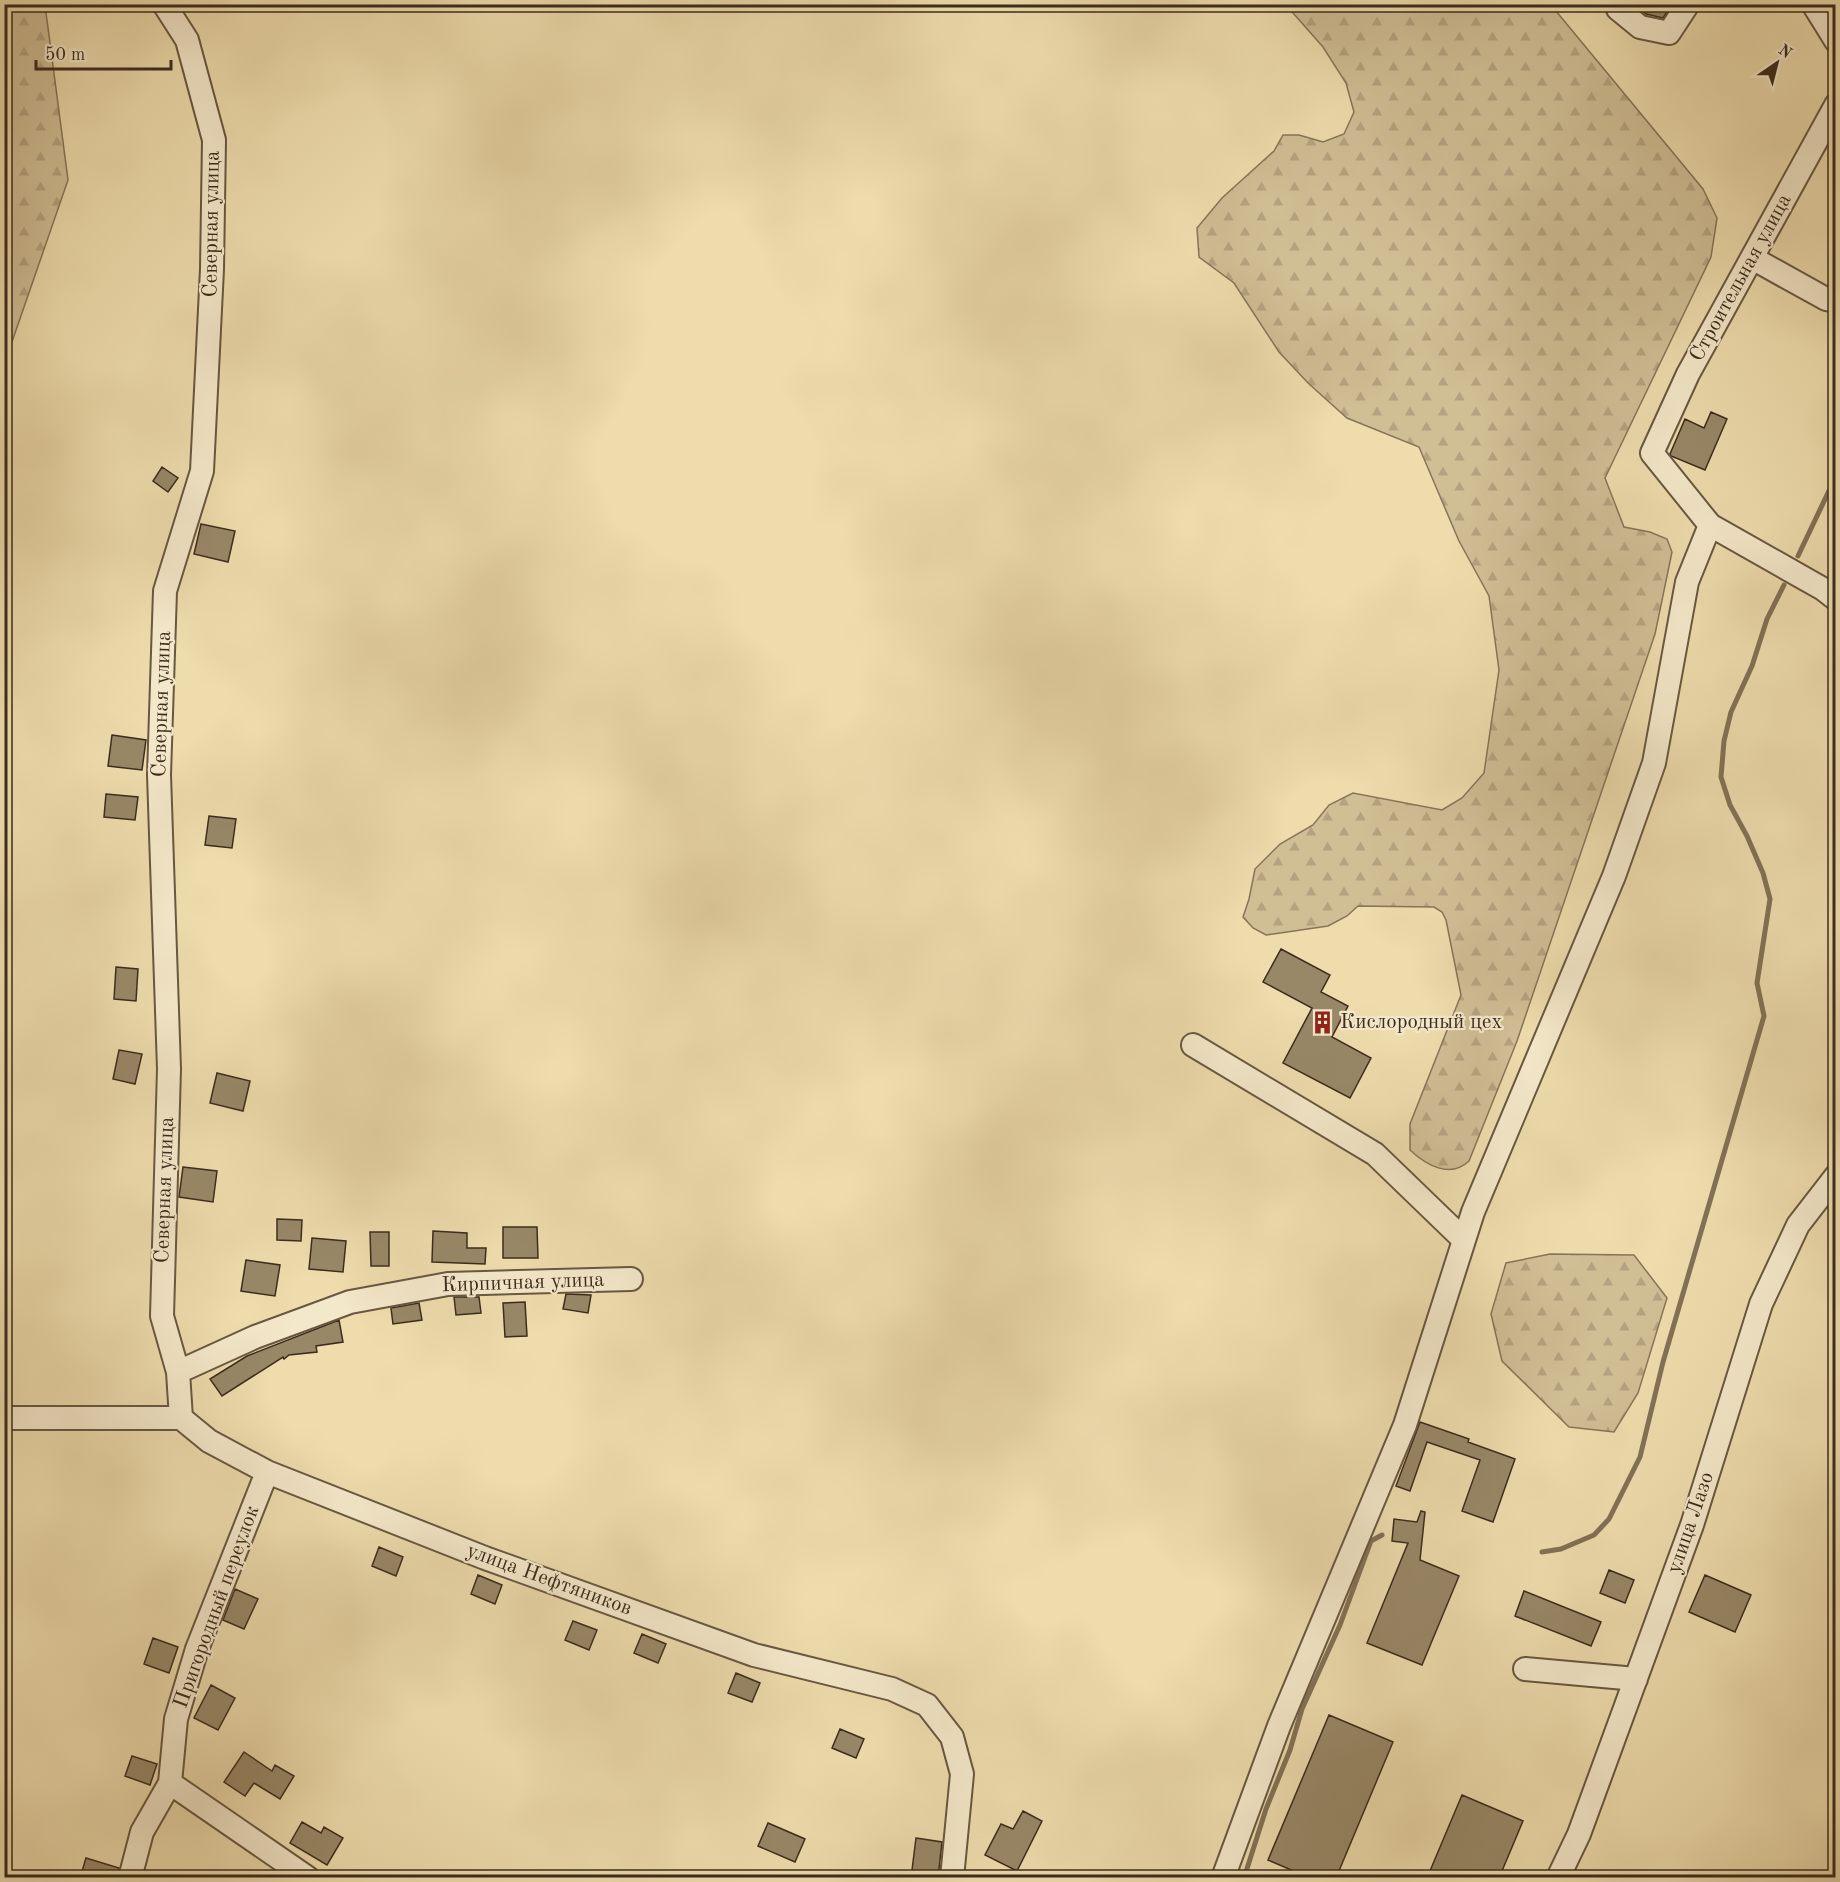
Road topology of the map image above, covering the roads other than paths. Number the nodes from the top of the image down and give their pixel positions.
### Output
1 (164, 4) edge
2 (1621, 4) edge
3 (1688, 4) edge
4 (1813, 4) edge
5 (1836, 41) edge
6 (1836, 105) edge
7 (1752, 258) junction
8 (1836, 301) edge
9 (1710, 525) junction
10 (1836, 599) edge
11 (1194, 1045) dead end
12 (1836, 1176) edge
13 (1464, 1240) junction
14 (631, 1279) dead end
15 (178, 1372) junction
16 (4, 1418) edge
17 (181, 1418) junction
18 (267, 1472) junction
19 (1525, 1669) dead end
20 (1636, 1679) junction
21 (170, 1783) junction
22 (130, 1878) edge
23 (308, 1878) edge
24 (952, 1878) edge
25 (1223, 1878) edge
26 (1557, 1878) edge

1 - 15 street, Северная улица
2 - 3 street
4 - 5 street
6 - 7 street, Строительная улица
7 - 8 street
7 - 9 street, Строительная улица
9 - 10 street
9 - 13 street
11 - 13 street
12 - 20 street, улица Лазо
13 - 25 street
14 - 15 street, Кирпичная улица
15 - 17 street, Северная улица
16 - 17 street
17 - 18 street, улица Нефтяников
18 - 21 street, Пригородный переулок
18 - 24 street, улица Нефтяников
19 - 20 street
20 - 26 street, улица Лазо
21 - 22 street, Пригородный переулок
21 - 23 street

